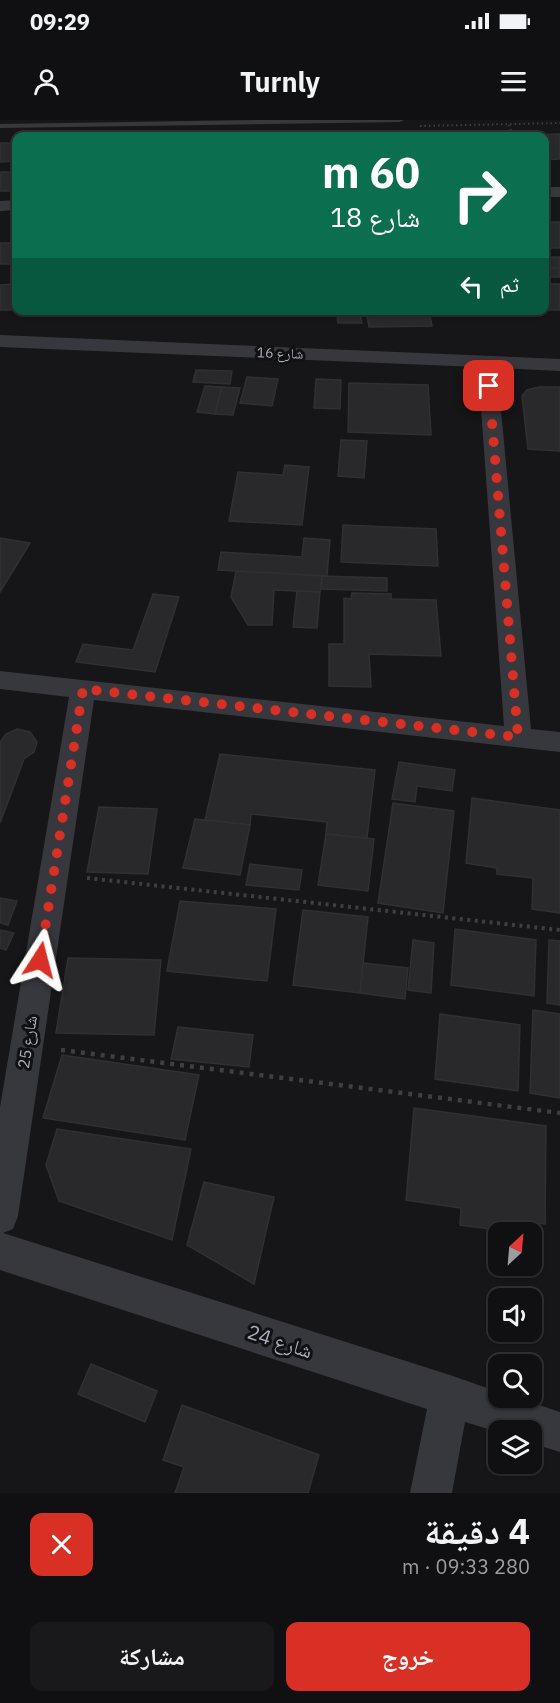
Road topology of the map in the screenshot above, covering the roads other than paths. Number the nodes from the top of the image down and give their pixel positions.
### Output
1 (400, 120) edge
2 (0, 126) edge
3 (0, 341) edge
4 (487, 362) junction
5 (560, 365) edge
6 (0, 680) edge
7 (83, 689) junction
8 (518, 737) junction
9 (560, 742) edge
10 (0, 1216) edge
11 (0, 1251) edge
12 (450, 1395) junction
13 (560, 1432) edge
14 (430, 1493) edge

1 - 2 lane
3 - 4 street, شارع 16
4 - 5 street, شارع 16
4 - 8 street
6 - 7 street
7 - 8 street
7 - 10 street, شارع 25
8 - 9 street
11 - 12 street, شارع 24
12 - 13 street, شارع 24
12 - 14 street

